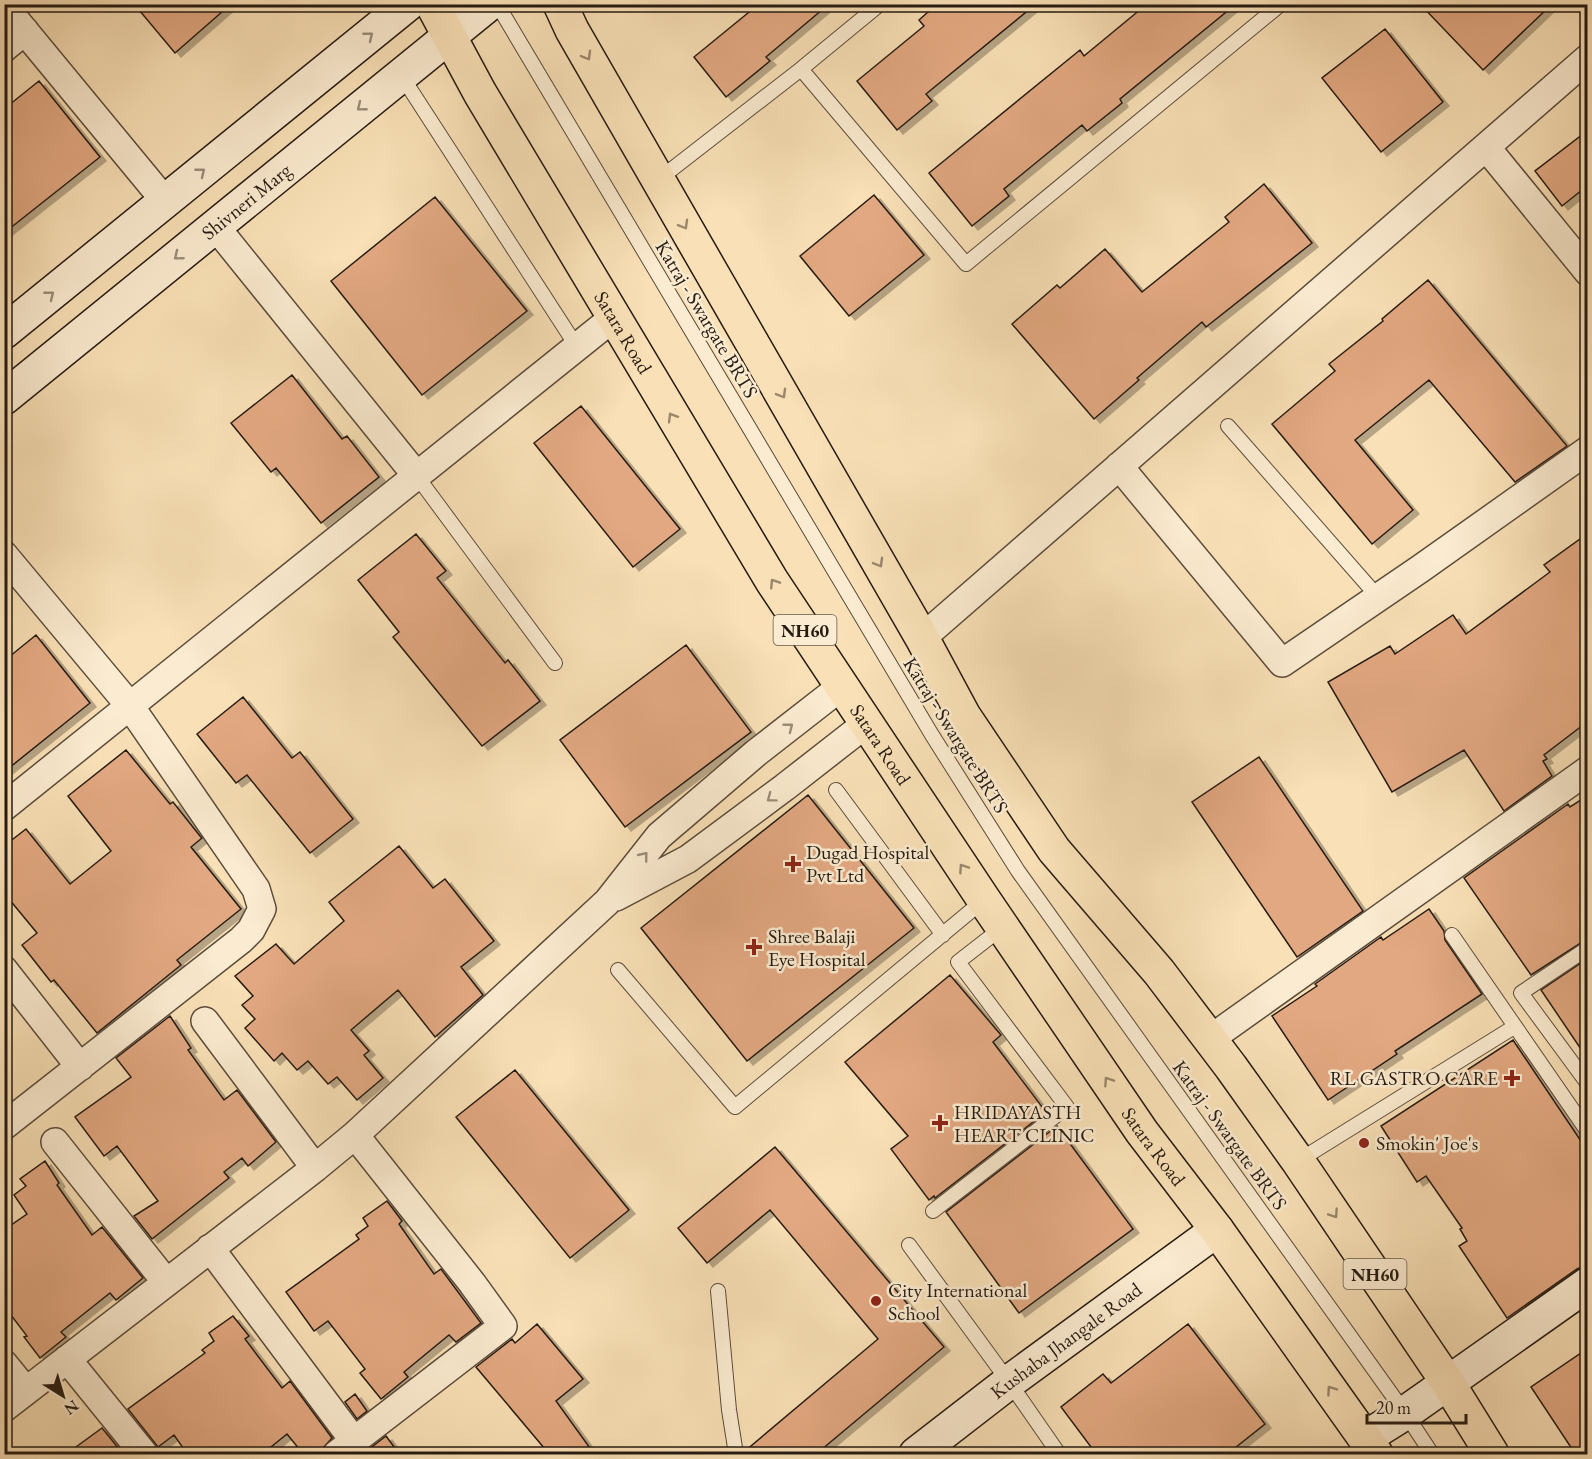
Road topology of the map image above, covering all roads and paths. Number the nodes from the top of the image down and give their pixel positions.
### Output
1 (408, 4) edge
2 (432, 4) edge
3 (489, 4) edge
4 (497, 4) edge
5 (560, 4) edge
6 (880, 4) edge
7 (1281, 4) edge
8 (4, 6) edge
9 (449, 35) junction
10 (15, 40) edge
11 (1587, 58) edge
12 (801, 69) junction
13 (400, 75) junction
14 (1486, 147) junction
15 (658, 180) junction
16 (165, 201) junction
17 (215, 226) junction
18 (1587, 272) edge
19 (613, 318) junction
20 (4, 332) edge
21 (577, 347) junction
22 (4, 398) edge
23 (1228, 426) dead end
24 (1587, 450) edge
25 (1119, 466) junction
26 (416, 475) junction
27 (4, 555) edge
28 (1378, 597) junction
29 (922, 638) junction
30 (555, 663) dead end
31 (842, 686) junction
32 (130, 706) junction
33 (867, 723) junction
34 (1587, 770) edge
35 (836, 790) dead end
36 (4, 807) edge
37 (984, 900) junction
38 (607, 902) junction
39 (1003, 927) junction
40 (943, 935) junction
41 (1452, 935) dead end
42 (1587, 948) edge
43 (4, 970) edge
44 (618, 970) dead end
45 (205, 1020) dead end
46 (1514, 1027) junction
47 (1210, 1039) junction
48 (80, 1067) junction
49 (1587, 1084) edge
50 (4, 1126) edge
51 (1587, 1132) edge
52 (355, 1135) junction
53 (55, 1142) dead end
54 (1298, 1161) junction
55 (315, 1168) junction
56 (933, 1210) dead end
57 (1217, 1230) junction
58 (909, 1245) dead end
59 (210, 1248) junction
60 (166, 1282) junction
61 (1587, 1284) edge
62 (718, 1291) dead end
63 (67, 1359) junction
64 (4, 1364) edge
65 (1010, 1382) junction
66 (1448, 1383) junction
67 (26, 1390) junction
68 (4, 1408) edge
69 (1405, 1413) junction
70 (1371, 1446) edge
71 (346, 1448) edge
72 (144, 1455) edge
73 (736, 1455) edge
74 (916, 1455) edge
75 (1059, 1455) edge
76 (1431, 1455) edge
77 (1492, 1455) edge

16 -> 1 main road
2 - 9 highway, Satara Road / NH60
3 - 9 main road, Shivneri Marg
4 - 69 lane, Katraj - Swargate BRTS
5 -> 15 highway, NH60
6 - 12 lane
7 - 12 lane
8 - 10 street
9 - 13 main road, Shivneri Marg
9 - 19 highway, Satara Road / NH60
10 - 16 street
11 - 14 street
12 - 15 lane
13 -> 17 main road, Shivneri Marg
13 - 21 lane
14 - 18 street
14 - 25 street
15 -> 29 highway, NH60
20 -> 16 main road
17 -> 22 main road, Shivneri Marg
17 - 26 street
19 - 21 street
31 -> 19 highway, Satara Road / NH60
21 - 26 street
23 - 28 lane
24 - 28 street
25 - 28 street
25 - 29 street
26 - 30 lane
26 - 32 street
27 - 32 street
29 - 47 highway, NH60
31 - 33 highway, Satara Road / NH60
38 -> 31 street
32 - 36 street
32 - 48 street
37 -> 33 highway, Satara Road / NH60
33 -> 38 street
34 - 47 street
35 - 40 lane
37 - 39 highway, Satara Road / NH60
37 - 40 lane
38 - 52 street
39 - 56 lane
57 -> 39 highway, Satara Road / NH60
40 - 44 lane
41 - 46 lane
42 - 49 lane
43 - 48 street
45 - 55 street
46 - 51 lane
46 - 54 lane
47 - 54 highway, NH60
48 - 50 street
52 - 55 street
52 - 71 street
53 - 60 street
54 -> 66 highway, NH60
55 - 59 street
57 - 65 main road, Kushaba Jhangale Road
70 -> 57 highway, Satara Road / NH60
58 - 65 lane
59 - 60 street
59 - 71 street
60 - 63 street
61 - 66 main road
62 - 73 lane
63 - 67 street
63 - 72 street
64 - 67 street
65 - 74 main road, Kushaba Jhangale Road
65 - 75 lane
66 - 69 main road
66 - 77 highway, NH60
67 - 68 street
69 - 70 main road
69 - 76 lane, Katraj - Swargate BRTS

